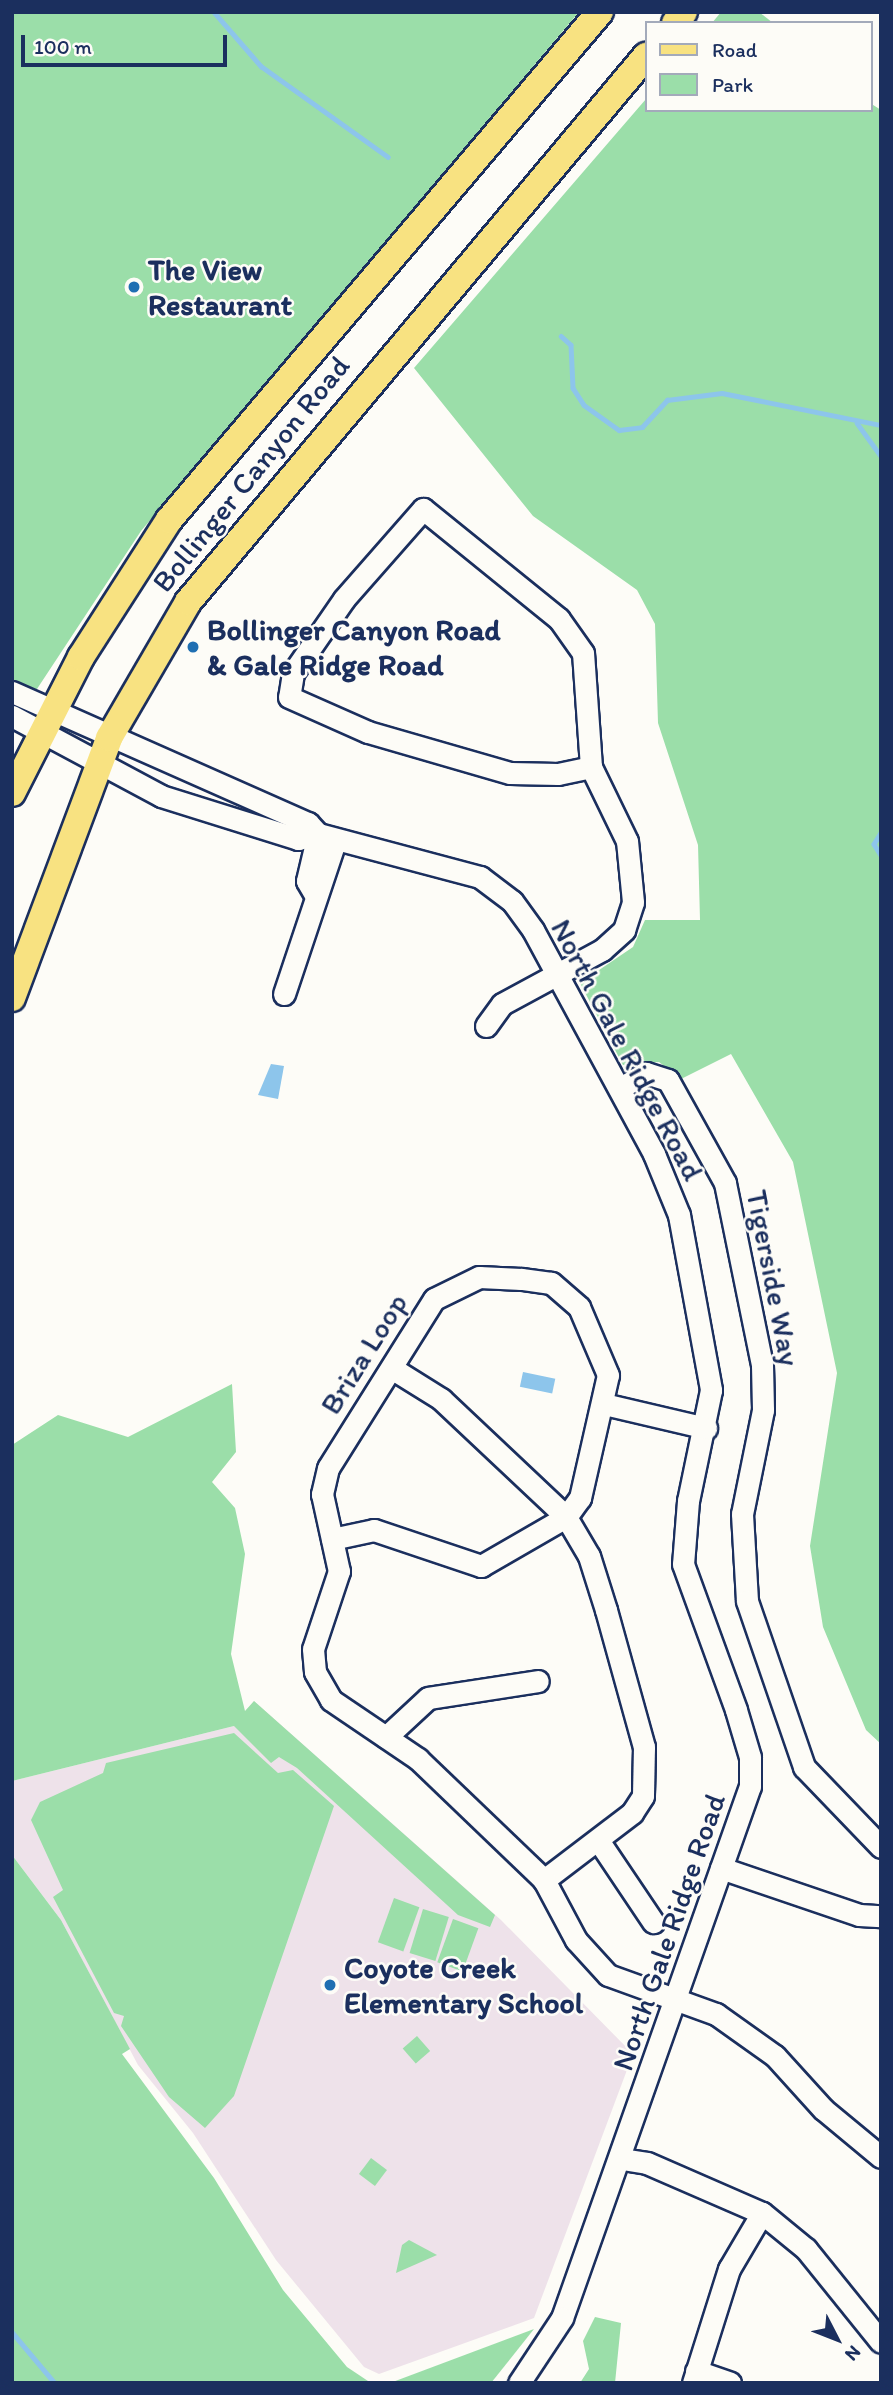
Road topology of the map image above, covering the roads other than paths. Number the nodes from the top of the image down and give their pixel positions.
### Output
1 (600, 12) edge
2 (644, 58) edge
3 (12, 692) edge
4 (12, 716) edge
5 (47, 721) junction
6 (109, 738) junction
7 (98, 765) junction
8 (590, 767) junction
9 (12, 793) edge
10 (327, 836) junction
11 (554, 973) junction
12 (284, 993) dead end
13 (12, 998) edge
14 (486, 1026) dead end
15 (620, 1088) junction
16 (393, 1369) junction
17 (604, 1404) junction
18 (706, 1428) junction
19 (566, 1517) junction
20 (332, 1539) junction
21 (538, 1681) dead end
22 (386, 1737) junction
23 (598, 1840) junction
24 (881, 1847) edge
25 (721, 1868) junction
26 (544, 1880) junction
27 (881, 1916) edge
28 (653, 1922) dead end
29 (676, 1998) junction
30 (881, 2157) edge
31 (622, 2159) junction
32 (762, 2213) junction
33 (881, 2342) edge
34 (694, 2377) edge
35 (519, 2383) edge
36 (730, 2383) edge

1 - 5 main road, Bollinger Canyon Road
2 - 6 main road, Bollinger Canyon Road
3 - 5 street
4 - 5 street
5 - 6 street, North Gale Ridge Road
5 - 7 street, North Gale Ridge Road
5 - 9 main road, Bollinger Canyon Road
6 - 7 main road, Bollinger Canyon Road
6 - 10 street, North Gale Ridge Road
7 - 10 street, North Gale Ridge Road
7 - 13 main road, Bollinger Canyon Road
8 - 8 street
8 - 11 street
10 - 11 street, North Gale Ridge Road
10 - 12 street
11 - 14 street
11 - 15 street, North Gale Ridge Road
15 - 18 street, North Gale Ridge Road
15 - 24 street, Tigerside Way
16 - 17 street, Briza Loop
16 - 19 street
16 - 20 street, Briza Loop
17 - 18 street
17 - 19 street, Briza Loop
18 - 25 street, North Gale Ridge Road
19 - 20 street
19 - 23 street
20 - 22 street, Briza Loop
21 - 22 street
22 - 26 street, Briza Loop
23 - 26 street
23 - 28 street
25 - 27 street
25 - 29 street, North Gale Ridge Road
26 - 29 street, Briza Loop
29 - 30 street, Briza Loop
29 - 31 street, North Gale Ridge Road
31 - 32 street
31 - 35 street, North Gale Ridge Road
32 - 33 street
32 - 34 street
34 - 36 street

